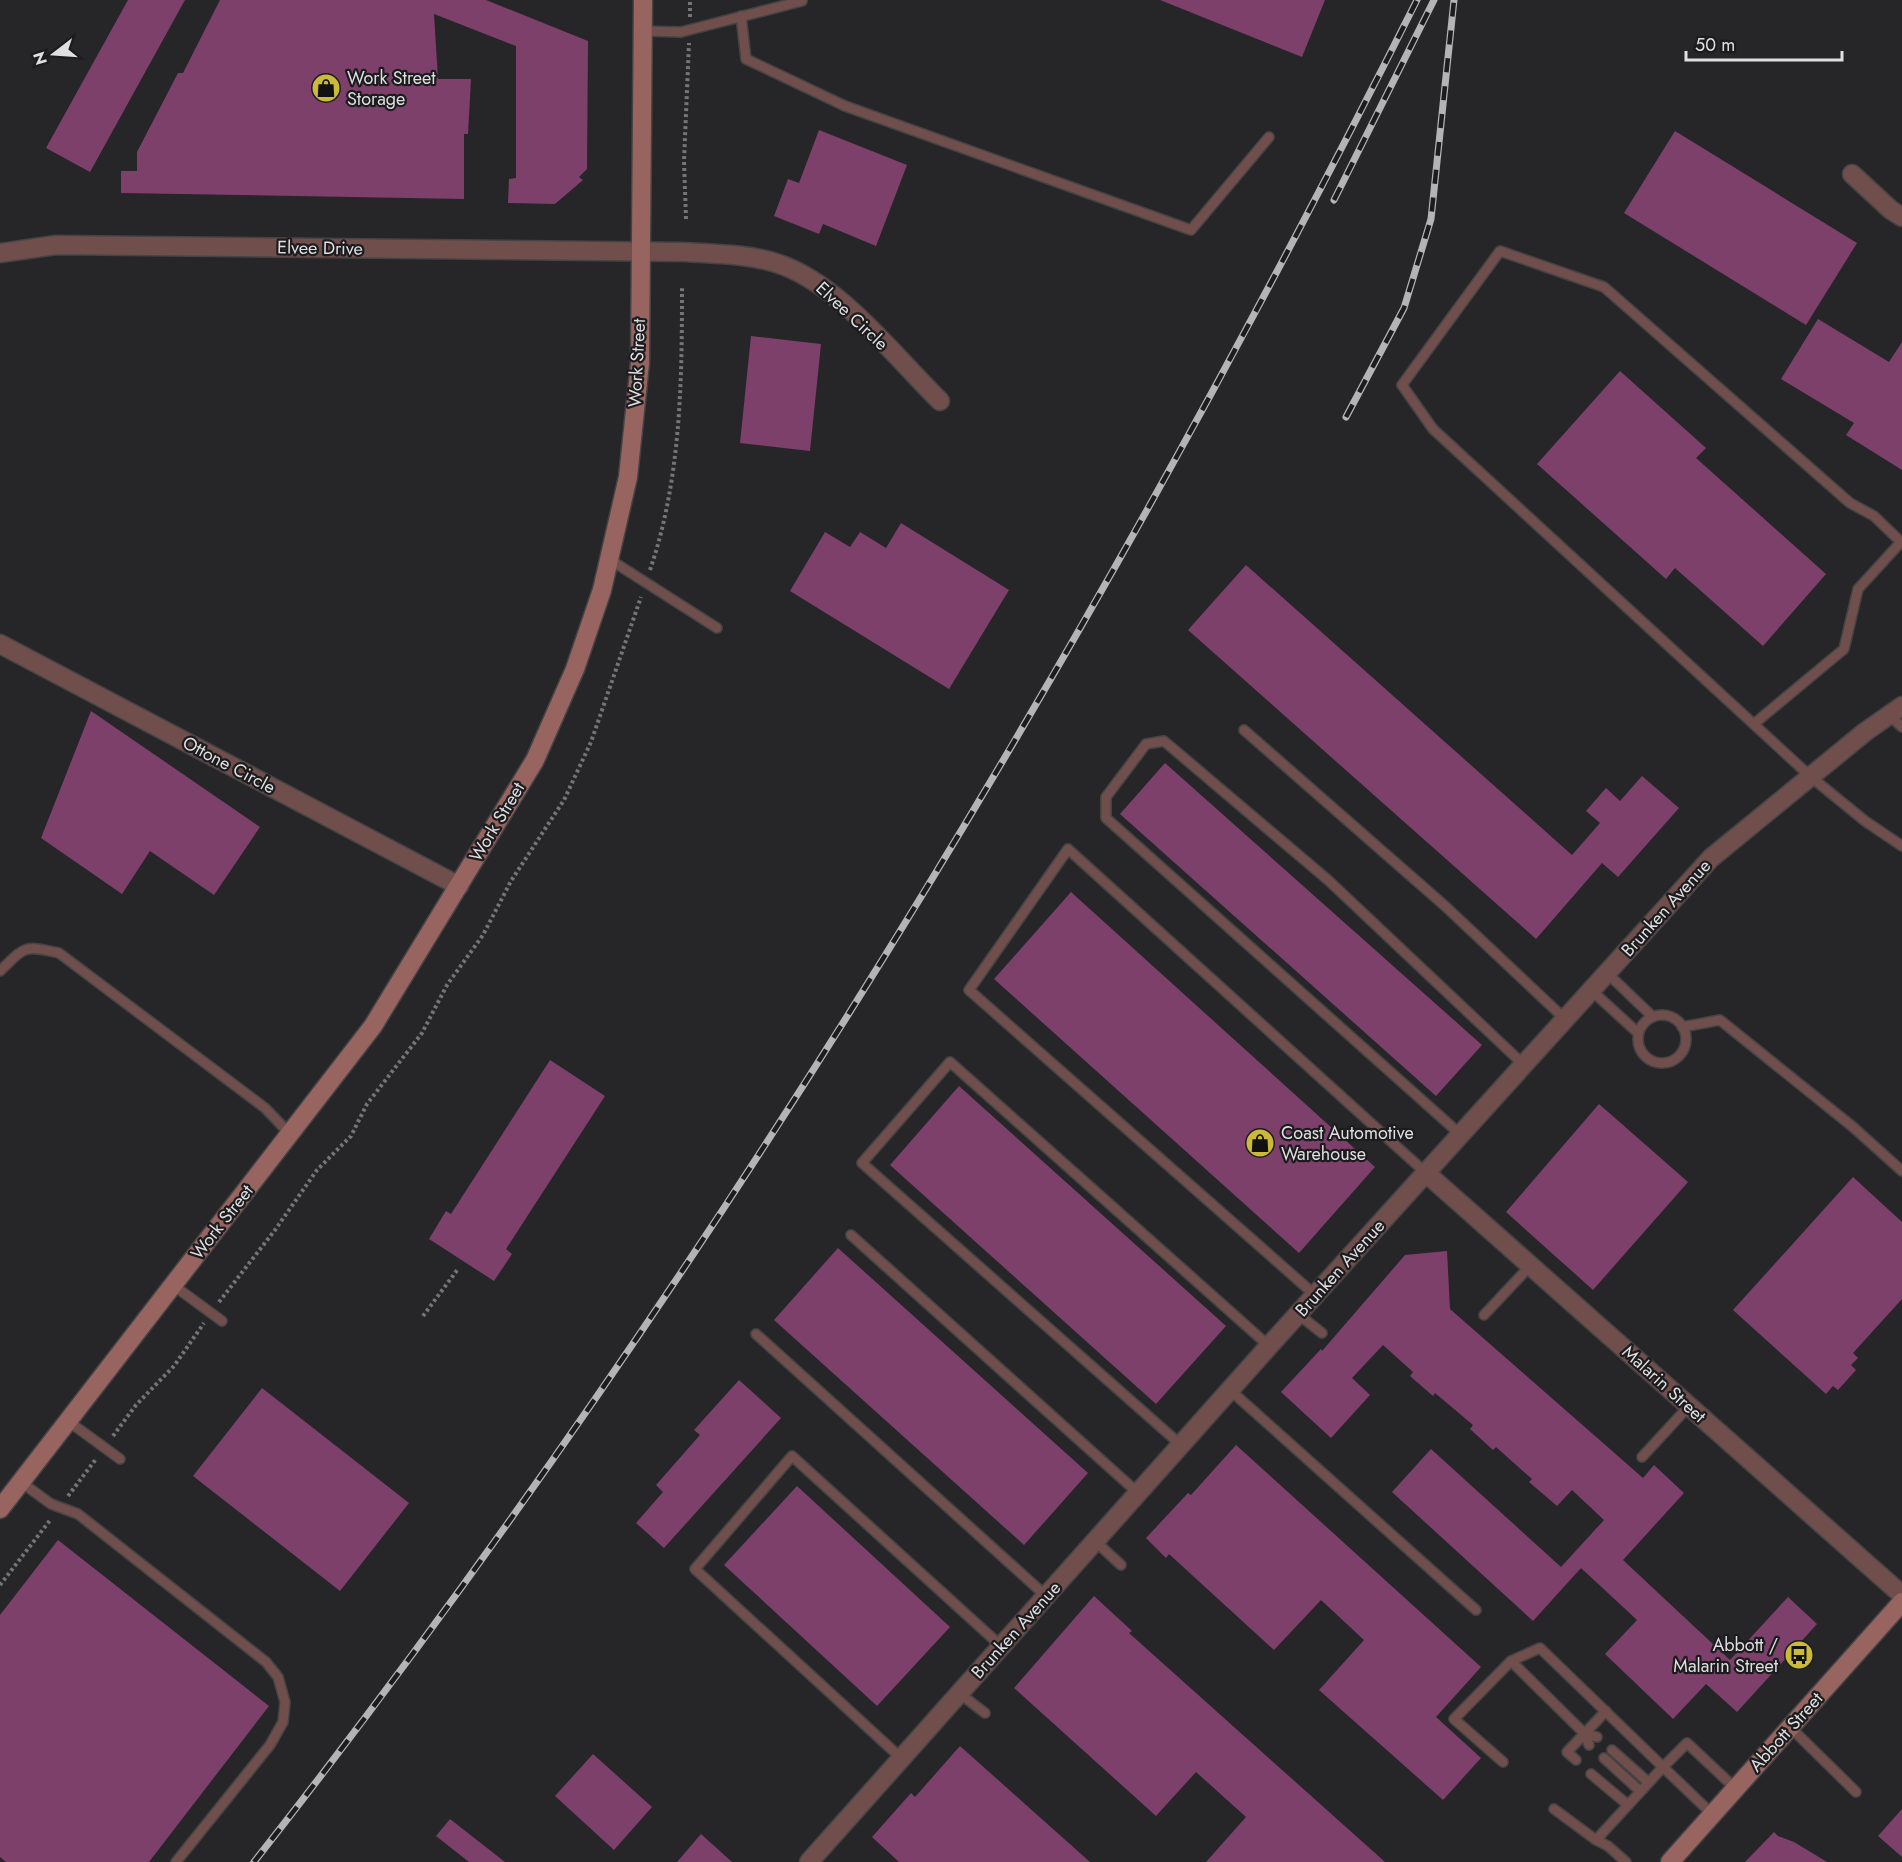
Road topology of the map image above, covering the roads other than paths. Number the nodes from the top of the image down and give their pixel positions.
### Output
1 (643, 0) edge
2 (802, 1) edge
3 (741, 16) junction
4 (642, 31) junction
5 (1269, 137) dead end
6 (1852, 174) dead end
7 (1902, 217) edge
8 (640, 252) junction
9 (0, 253) edge
10 (940, 401) dead end
11 (1901, 543) edge
12 (609, 559) junction
13 (717, 628) dead end
14 (0, 644) edge
15 (1898, 716) edge
16 (1755, 723) junction
17 (1244, 729) dead end
18 (1811, 777) junction
19 (1902, 846) edge
20 (459, 886) junction
21 (0, 971) edge
22 (1607, 973) junction
23 (1591, 990) junction
24 (1653, 1017) junction
25 (1565, 1019) junction
26 (1682, 1027) junction
27 (1638, 1033) junction
28 (1524, 1065) junction
29 (290, 1134) junction
30 (1461, 1136) junction
31 (1902, 1171) edge
32 (1426, 1173) junction
33 (851, 1235) dead end
34 (1530, 1266) junction
35 (173, 1285) junction
36 (1315, 1295) junction
37 (1298, 1314) junction
38 (1484, 1315) dead end
39 (222, 1321) dead end
40 (1322, 1333) dead end
41 (756, 1334) dead end
42 (1269, 1346) junction
43 (1230, 1390) junction
44 (1689, 1406) junction
45 (68, 1421) junction
46 (1181, 1445) junction
47 (1642, 1457) dead end
48 (120, 1459) dead end
49 (21, 1482) junction
50 (1138, 1493) junction
51 (0, 1509) edge
52 (1095, 1541) junction
53 (1121, 1565) dead end
54 (1902, 1595) edge
55 (1046, 1596) junction
56 (1902, 1602) edge
57 (1476, 1610) dead end
58 (1001, 1646) junction
59 (1511, 1661) junction
60 (959, 1693) junction
61 (1606, 1711) junction
62 (985, 1713) dead end
63 (1790, 1727) junction
64 (1585, 1734) junction
65 (1598, 1737) dead end
66 (1589, 1745) dead end
67 (1612, 1750) dead end
68 (901, 1758) junction
69 (1604, 1758) dead end
70 (1576, 1760) dead end
71 (1503, 1762) dead end
72 (1663, 1767) junction
73 (1592, 1774) dead end
74 (1648, 1782) junction
75 (1735, 1788) junction
76 (1640, 1791) junction
77 (1856, 1792) dead end
78 (1628, 1805) junction
79 (1554, 1809) dead end
80 (1712, 1814) junction
81 (1596, 1840) junction
82 (1677, 1860) edge
83 (176, 1862) edge
84 (809, 1862) edge
85 (1626, 1862) edge

1 - 4 street, Work Street
2 - 3 lane
3 - 4 lane
3 - 5 lane
4 - 8 street, Work Street
6 - 7 street
8 - 9 street, Elvee Drive
8 - 10 street, Elvee Circle
8 - 12 street, Work Street
11 - 16 lane
11 - 16 lane
12 - 13 lane
12 - 20 street, Work Street
14 - 20 street, Ottone Circle
15 - 18 street, Brunken Avenue
16 - 18 lane
17 - 25 lane
18 - 19 lane
18 - 22 street, Brunken Avenue
20 - 29 street, Work Street
21 - 29 lane
22 - 23 street, Brunken Avenue
22 - 24 lane
23 - 25 street, Brunken Avenue
23 - 27 lane
24 - 26 lane
24 - 27 lane
25 - 28 street, Brunken Avenue
26 - 27 lane
26 - 31 lane
28 - 30 street, Brunken Avenue
28 - 30 lane
29 - 35 street, Work Street
30 - 32 street, Brunken Avenue
32 - 34 street, Malarin Street
32 - 36 street, Brunken Avenue
32 - 36 lane
33 - 50 lane
34 - 38 lane
34 - 44 street, Malarin Street
35 - 39 lane
35 - 45 street, Work Street
36 - 37 street, Brunken Avenue
37 - 40 lane
37 - 42 street, Brunken Avenue
41 - 55 lane
42 - 43 street, Brunken Avenue
42 - 46 lane
43 - 46 street, Brunken Avenue
43 - 57 lane
44 - 47 lane
44 - 54 street, Malarin Street
45 - 48 lane
45 - 49 street, Work Street
46 - 50 street, Brunken Avenue
49 - 51 street, Work Street
49 - 83 lane
50 - 52 street, Brunken Avenue
52 - 53 lane
52 - 55 street, Brunken Avenue
55 - 58 street, Brunken Avenue
56 - 63 street, Abbott Street
58 - 60 street, Brunken Avenue
58 - 68 lane
59 - 61 lane
59 - 64 lane
59 - 71 lane
60 - 62 lane
60 - 68 street, Brunken Avenue
61 - 64 lane
61 - 72 lane
63 - 75 street, Abbott Street
63 - 77 lane
64 - 65 lane
64 - 66 lane
64 - 70 lane
67 - 74 lane
68 - 84 street, Brunken Avenue
69 - 76 lane
72 - 74 lane
72 - 75 lane
72 - 80 lane
73 - 78 lane
74 - 76 lane
75 - 80 street, Abbott Street
76 - 78 lane
78 - 81 lane
79 - 81 lane
80 - 82 street, Abbott Street
81 - 85 lane

